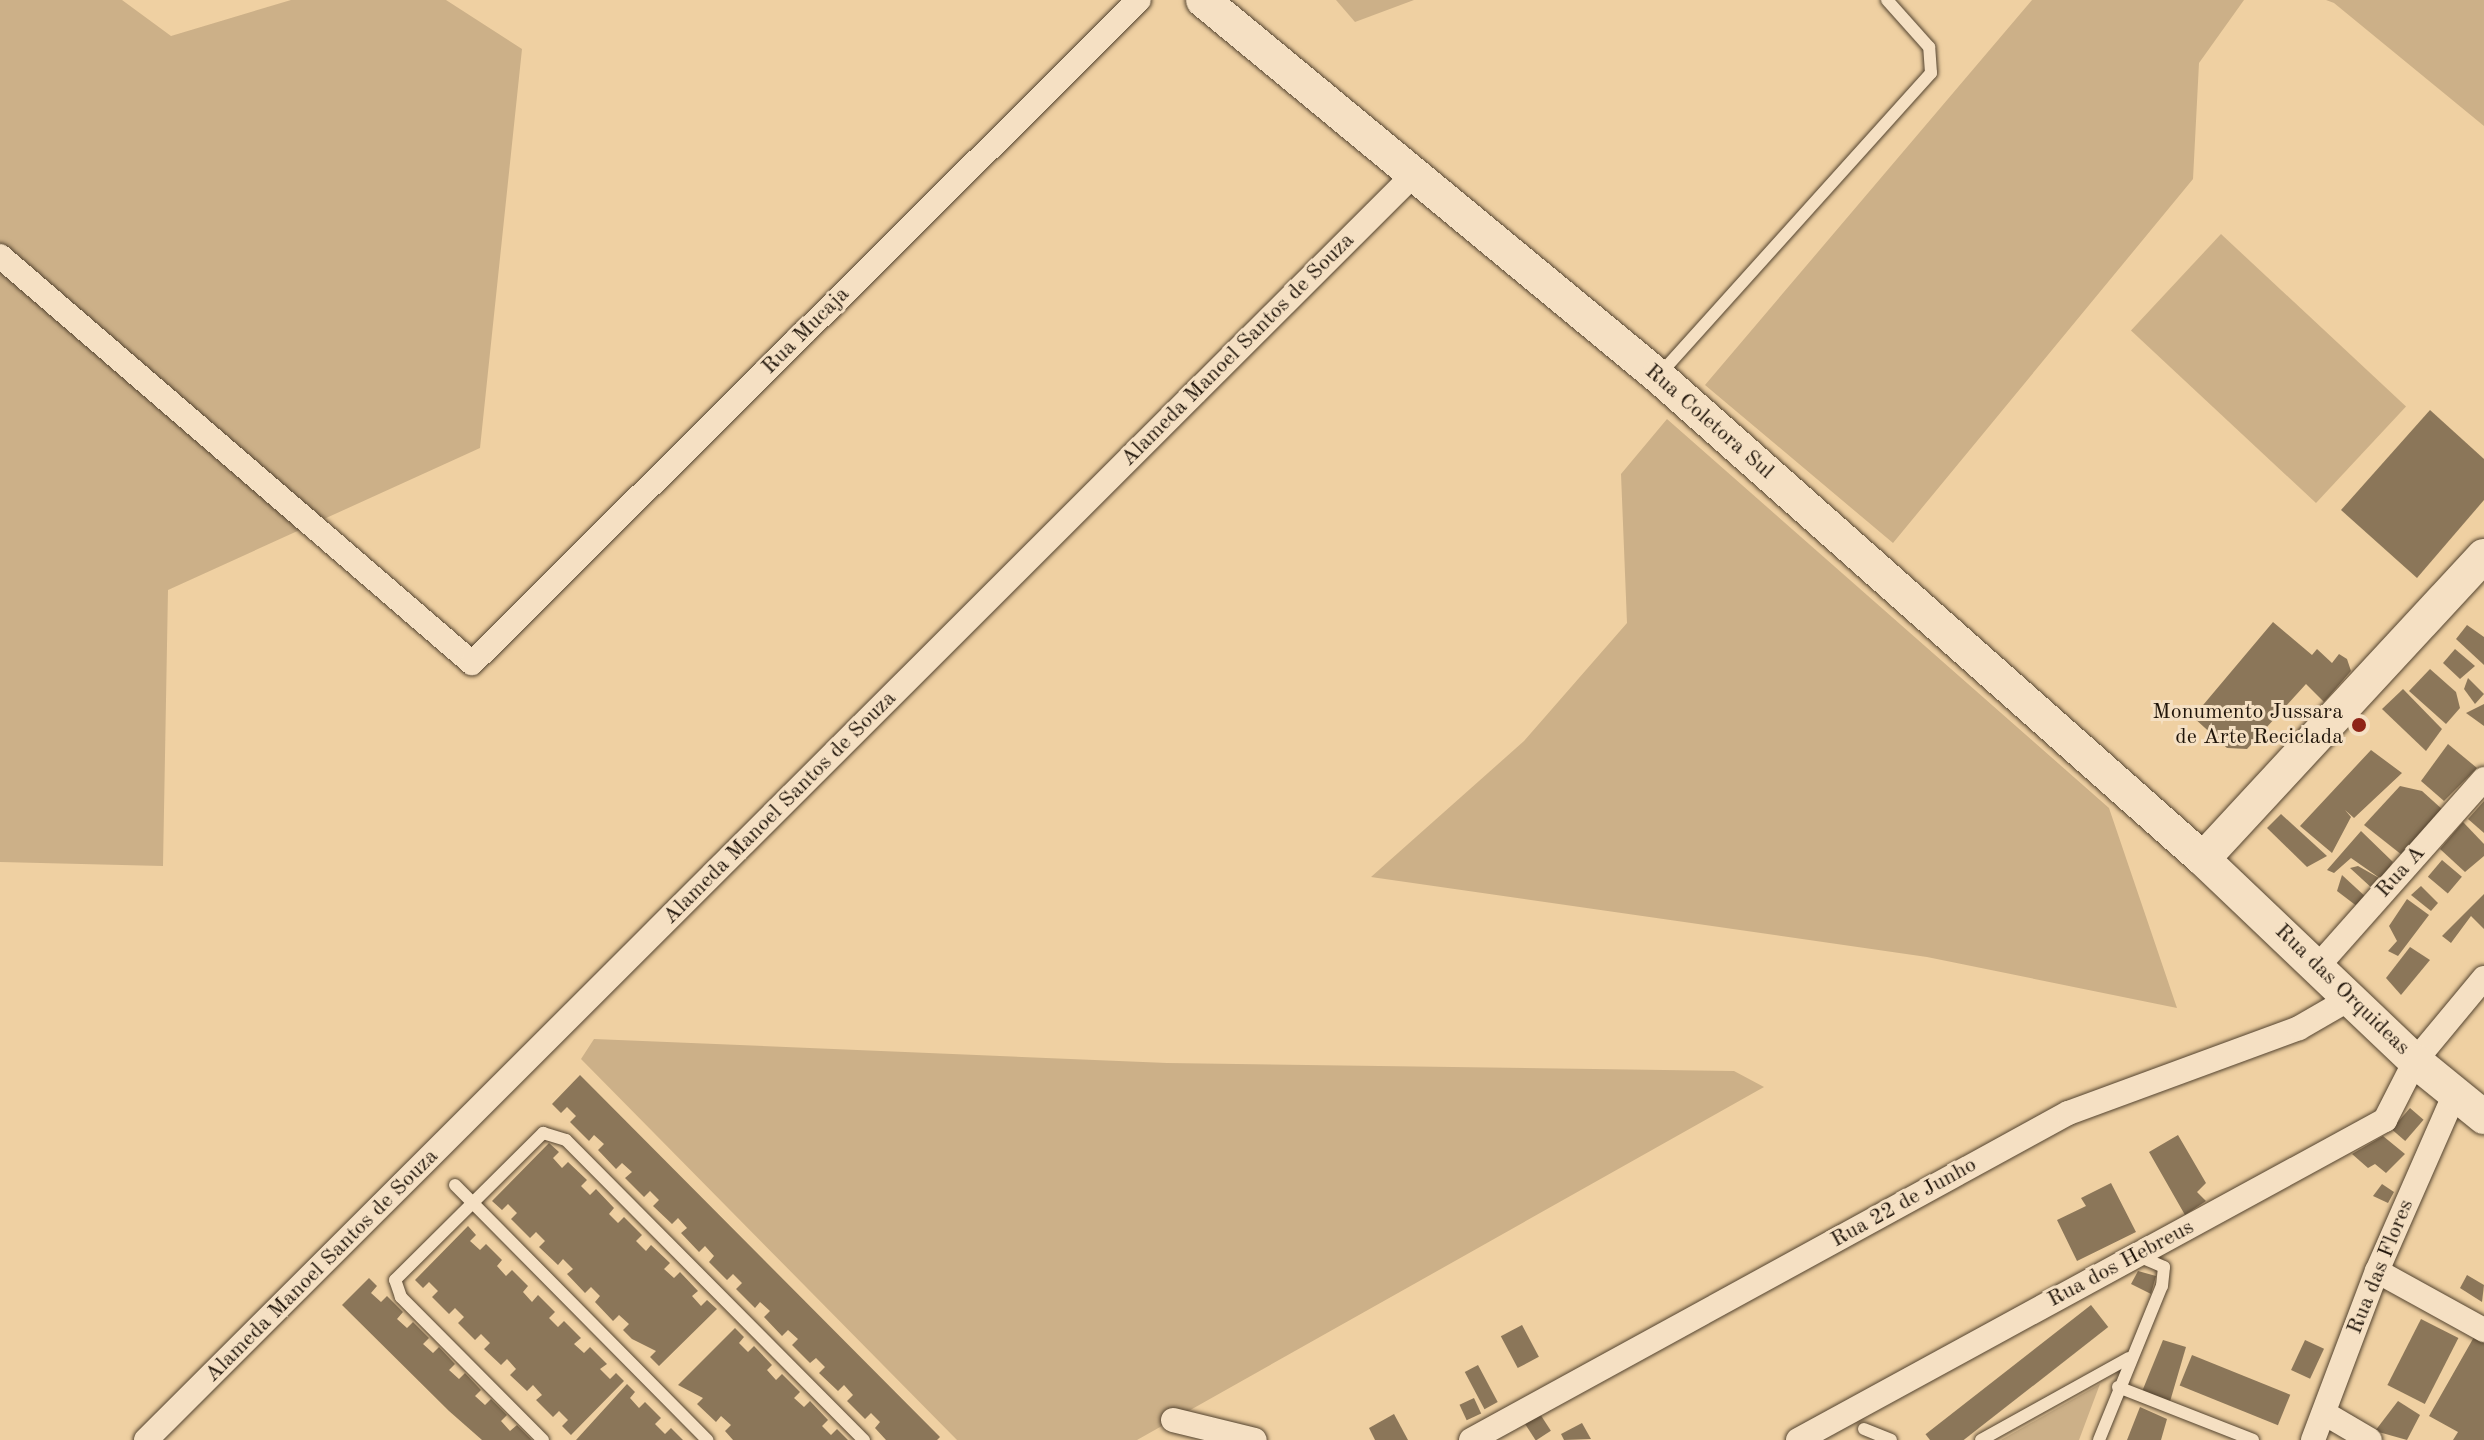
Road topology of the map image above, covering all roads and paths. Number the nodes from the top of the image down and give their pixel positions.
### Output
1 (1139, 0) edge
2 (1203, 0) edge
3 (1887, 0) edge
4 (1413, 175) junction
5 (0, 256) edge
6 (1658, 376) junction
7 (2484, 556) edge
8 (2484, 779) edge
9 (2203, 859) junction
10 (2318, 966) junction
11 (2484, 978) edge
12 (2351, 998) junction
13 (2415, 1061) junction
14 (2454, 1096) junction
15 (2484, 1117) edge
16 (455, 1185) dead end
17 (473, 1203) junction
18 (2138, 1256) junction
19 (2377, 1271) junction
20 (2484, 1330) edge
21 (2129, 1358) junction
22 (2118, 1387) junction
23 (2324, 1413) junction
24 (1173, 1420) dead end
25 (1864, 1429) dead end
26 (146, 1440) edge
27 (543, 1440) edge
28 (707, 1440) edge
29 (864, 1440) edge
30 (1255, 1440) edge
31 (1471, 1440) edge
32 (1798, 1440) edge
33 (1891, 1440) edge
34 (1981, 1440) edge
35 (2099, 1440) edge
36 (2253, 1440) edge
37 (2313, 1440) edge
38 (2370, 1440) edge

1 - 5 street, Rua Mucaja
2 - 4 street, Rua Coletora Sul
3 - 6 lane
4 - 6 street, Rua Coletora Sul
4 - 26 street, Alameda Manoel Santos de Souza
6 - 9 street, Rua Coletora Sul
7 - 9 street
8 - 10 street, Rua A
9 - 10 street, Rua das Orquideas
10 - 12 street, Rua das Orquideas
11 - 13 street, Rua dos Hebreus
12 - 13 street, Rua das Orquideas
12 - 31 street, Rua 22 de Junho
13 - 14 street, Rua das Orquideas
13 - 18 street, Rua dos Hebreus
14 - 15 street, Rua das Orquideas
14 - 19 street, Rua das Flores
16 - 17 lane
17 - 27 lane
17 - 28 lane
17 - 29 lane
18 - 21 lane
18 - 32 street, Rua dos Hebreus
19 - 20 street
19 - 23 street, Rua das Flores
21 - 22 lane
21 - 34 lane
22 - 35 lane
22 - 36 lane
23 - 37 street, Rua das Flores
23 - 38 street
24 - 30 street
25 - 33 lane

